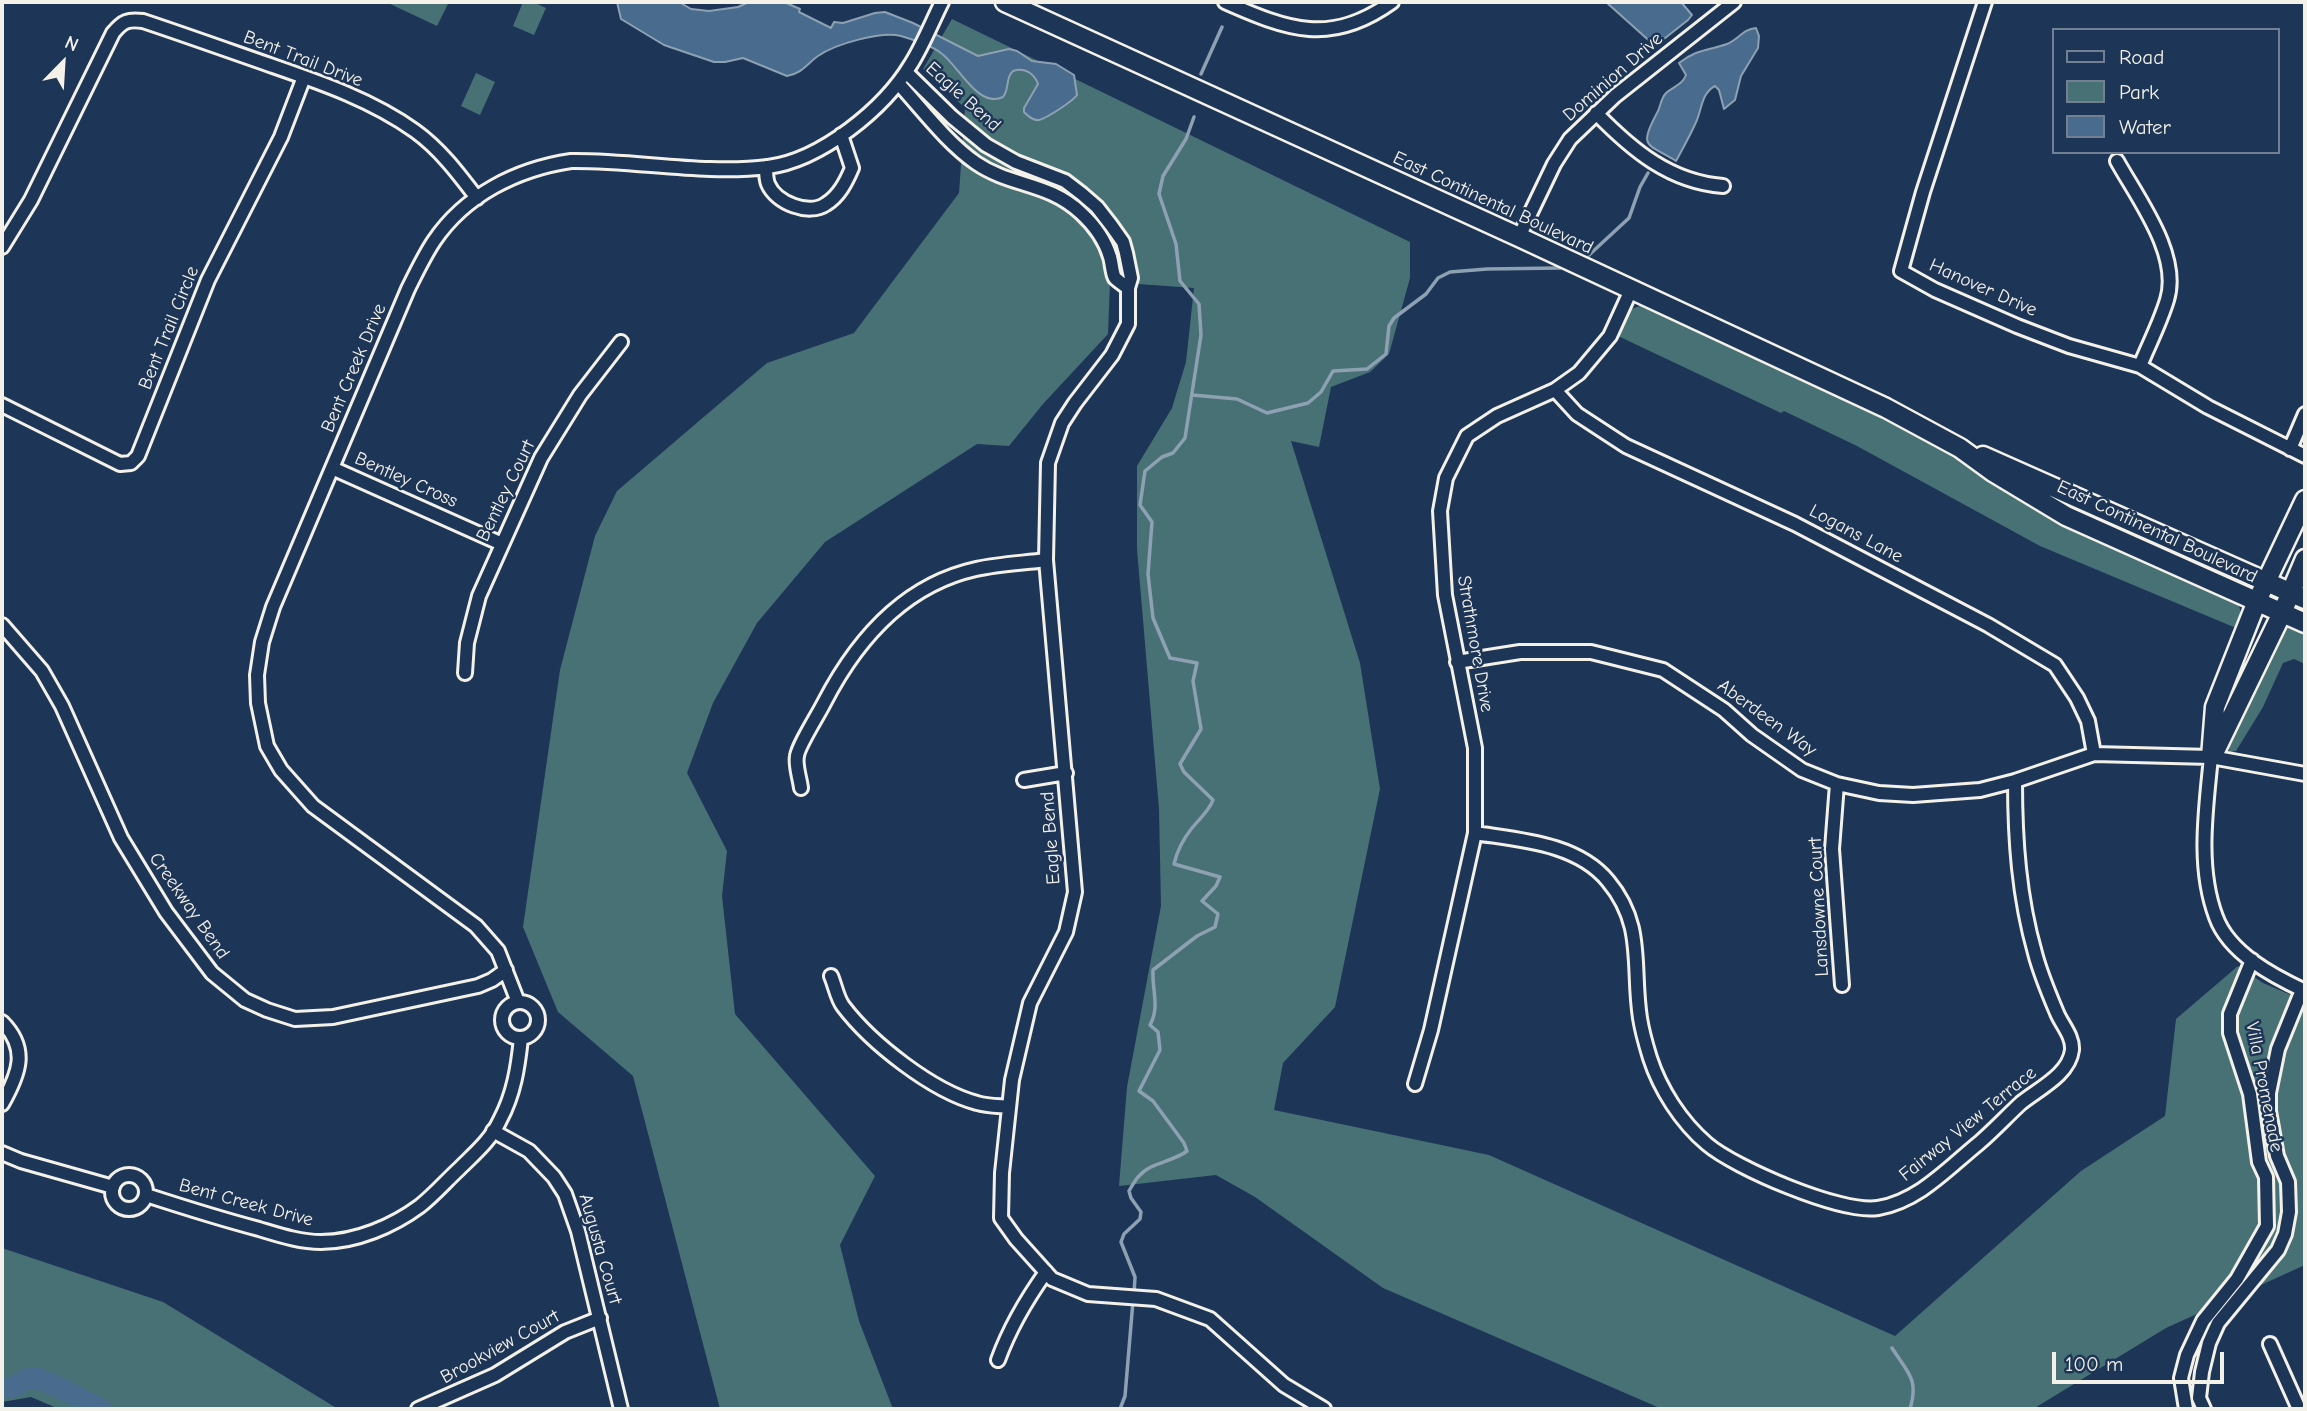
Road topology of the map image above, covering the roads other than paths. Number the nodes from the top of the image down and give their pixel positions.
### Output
1 (942, 2) edge
2 (1005, 2) edge
3 (1225, 2) edge
4 (1392, 2) edge
5 (1734, 2) edge
6 (1984, 2) edge
7 (906, 72) junction
8 (304, 77) junction
9 (898, 83) junction
10 (1596, 113) junction
11 (841, 135) junction
12 (2117, 161) dead end
13 (766, 167) junction
14 (1723, 186) dead end
15 (477, 198) junction
16 (1519, 237) junction
17 (2, 247) edge
18 (1128, 288) junction
19 (1631, 290) junction
20 (621, 342) dead end
21 (2140, 366) junction
22 (1555, 390) junction
23 (2, 405) edge
24 (2305, 414) edge
25 (1961, 448) junction
26 (2290, 449) junction
27 (2305, 456) edge
28 (332, 468) junction
29 (2305, 500) edge
30 (502, 544) junction
31 (2305, 559) edge
32 (1046, 560) junction
33 (2266, 581) junction
34 (2298, 596) edge
35 (2257, 601) junction
36 (2282, 613) junction
37 (2305, 624) edge
38 (2, 625) edge
39 (1457, 662) junction
40 (465, 673) dead end
41 (2094, 754) junction
42 (2211, 757) junction
43 (1066, 773) junction
44 (2305, 774) edge
45 (1024, 780) dead end
46 (2015, 781) junction
47 (1837, 784) junction
48 (802, 788) dead end
49 (1475, 833) junction
50 (2252, 960) junction
51 (506, 970) junction
52 (831, 975) dead end
53 (1842, 985) dead end
54 (2304, 991) edge
55 (518, 1002) junction
56 (2, 1022) edge
57 (521, 1038) junction
58 (1415, 1083) dead end
59 (2, 1104) edge
60 (1009, 1107) junction
61 (493, 1131) junction
62 (2, 1153) edge
63 (113, 1187) junction
64 (146, 1195) junction
65 (1046, 1272) junction
66 (600, 1318) junction
67 (2270, 1344) dead end
68 (998, 1360) dead end
69 (2202, 1404) edge
70 (2184, 1408) edge
71 (418, 1409) edge
72 (621, 1409) edge
73 (1324, 1409) edge
74 (2298, 1409) edge

1 - 7 street, Bent Creek Drive
2 - 16 main road, East Continental Boulevard
3 - 4 street
5 - 10 street, Dominion Drive
6 - 21 street, Hanover Drive
7 - 9 street, Bent Creek Drive
7 - 18 street, Eagle Bend
8 - 15 street, Bent Trail Drive
8 - 17 street, Bent Trail Drive
8 - 23 street, Bent Trail Circle
9 - 11 street, Bent Creek Drive
9 - 18 street, Eagle Bend
10 - 14 street
10 - 16 street, Dominion Drive
11 - 13 street, Bent Creek Drive
11 - 13 street
12 - 21 street
13 - 15 street, Bent Creek Drive
15 - 28 street, Bent Creek Drive
16 - 19 main road, East Continental Boulevard
18 - 32 street, Eagle Bend
19 - 22 street, Strathmore Drive
19 - 25 main road, East Continental Boulevard
20 - 30 street, Bentley Court
21 - 26 street, Hanover Drive
22 - 39 street, Strathmore Drive
22 - 41 street, Logans Lane
24 - 26 street
25 - 33 main road, East Continental Boulevard
25 - 35 main road, East Continental Boulevard
26 - 27 street, Hanover Drive
28 - 30 street, Bentley Cross
28 - 51 street, Bent Creek Drive
29 - 33 main road
30 - 40 street, Bentley Court
31 - 34 main road
32 - 43 street, Eagle Bend
32 - 48 street
33 - 34 main road, East Continental Boulevard
33 - 35 main road
34 - 36 main road
35 - 36 main road, East Continental Boulevard
35 - 42 main road
36 - 37 main road, East Continental Boulevard
36 - 42 main road
38 - 51 street, Creekway Bend
39 - 47 street, Aberdeen Way
39 - 49 street, Strathmore Drive
41 - 42 street, Aberdeen Way
41 - 46 street, Aberdeen Way
42 - 44 street, Aberdeen Way
42 - 50 street
43 - 45 street
43 - 60 street, Eagle Bend
46 - 47 street, Aberdeen Way
46 - 49 street, Fairway View Terrace
47 - 53 street, Lansdowne Court
49 - 58 street, Strathmore Drive
50 - 54 street
50 - 70 street, Villa Promenade
51 - 55 street, Bent Creek Drive
52 - 60 street
54 - 69 street, Villa Promenade
55 - 57 street
55 - 57 street
56 - 59 street
57 - 61 street, Bent Creek Drive
60 - 65 street, Eagle Bend
61 - 64 street, Bent Creek Drive
61 - 66 street, Augusta Court
62 - 63 street
63 - 64 street
63 - 64 street
65 - 68 street
65 - 73 street, Eagle Bend
66 - 71 street, Brookview Court
66 - 72 street, Augusta Court
67 - 74 street
69 - 70 street

